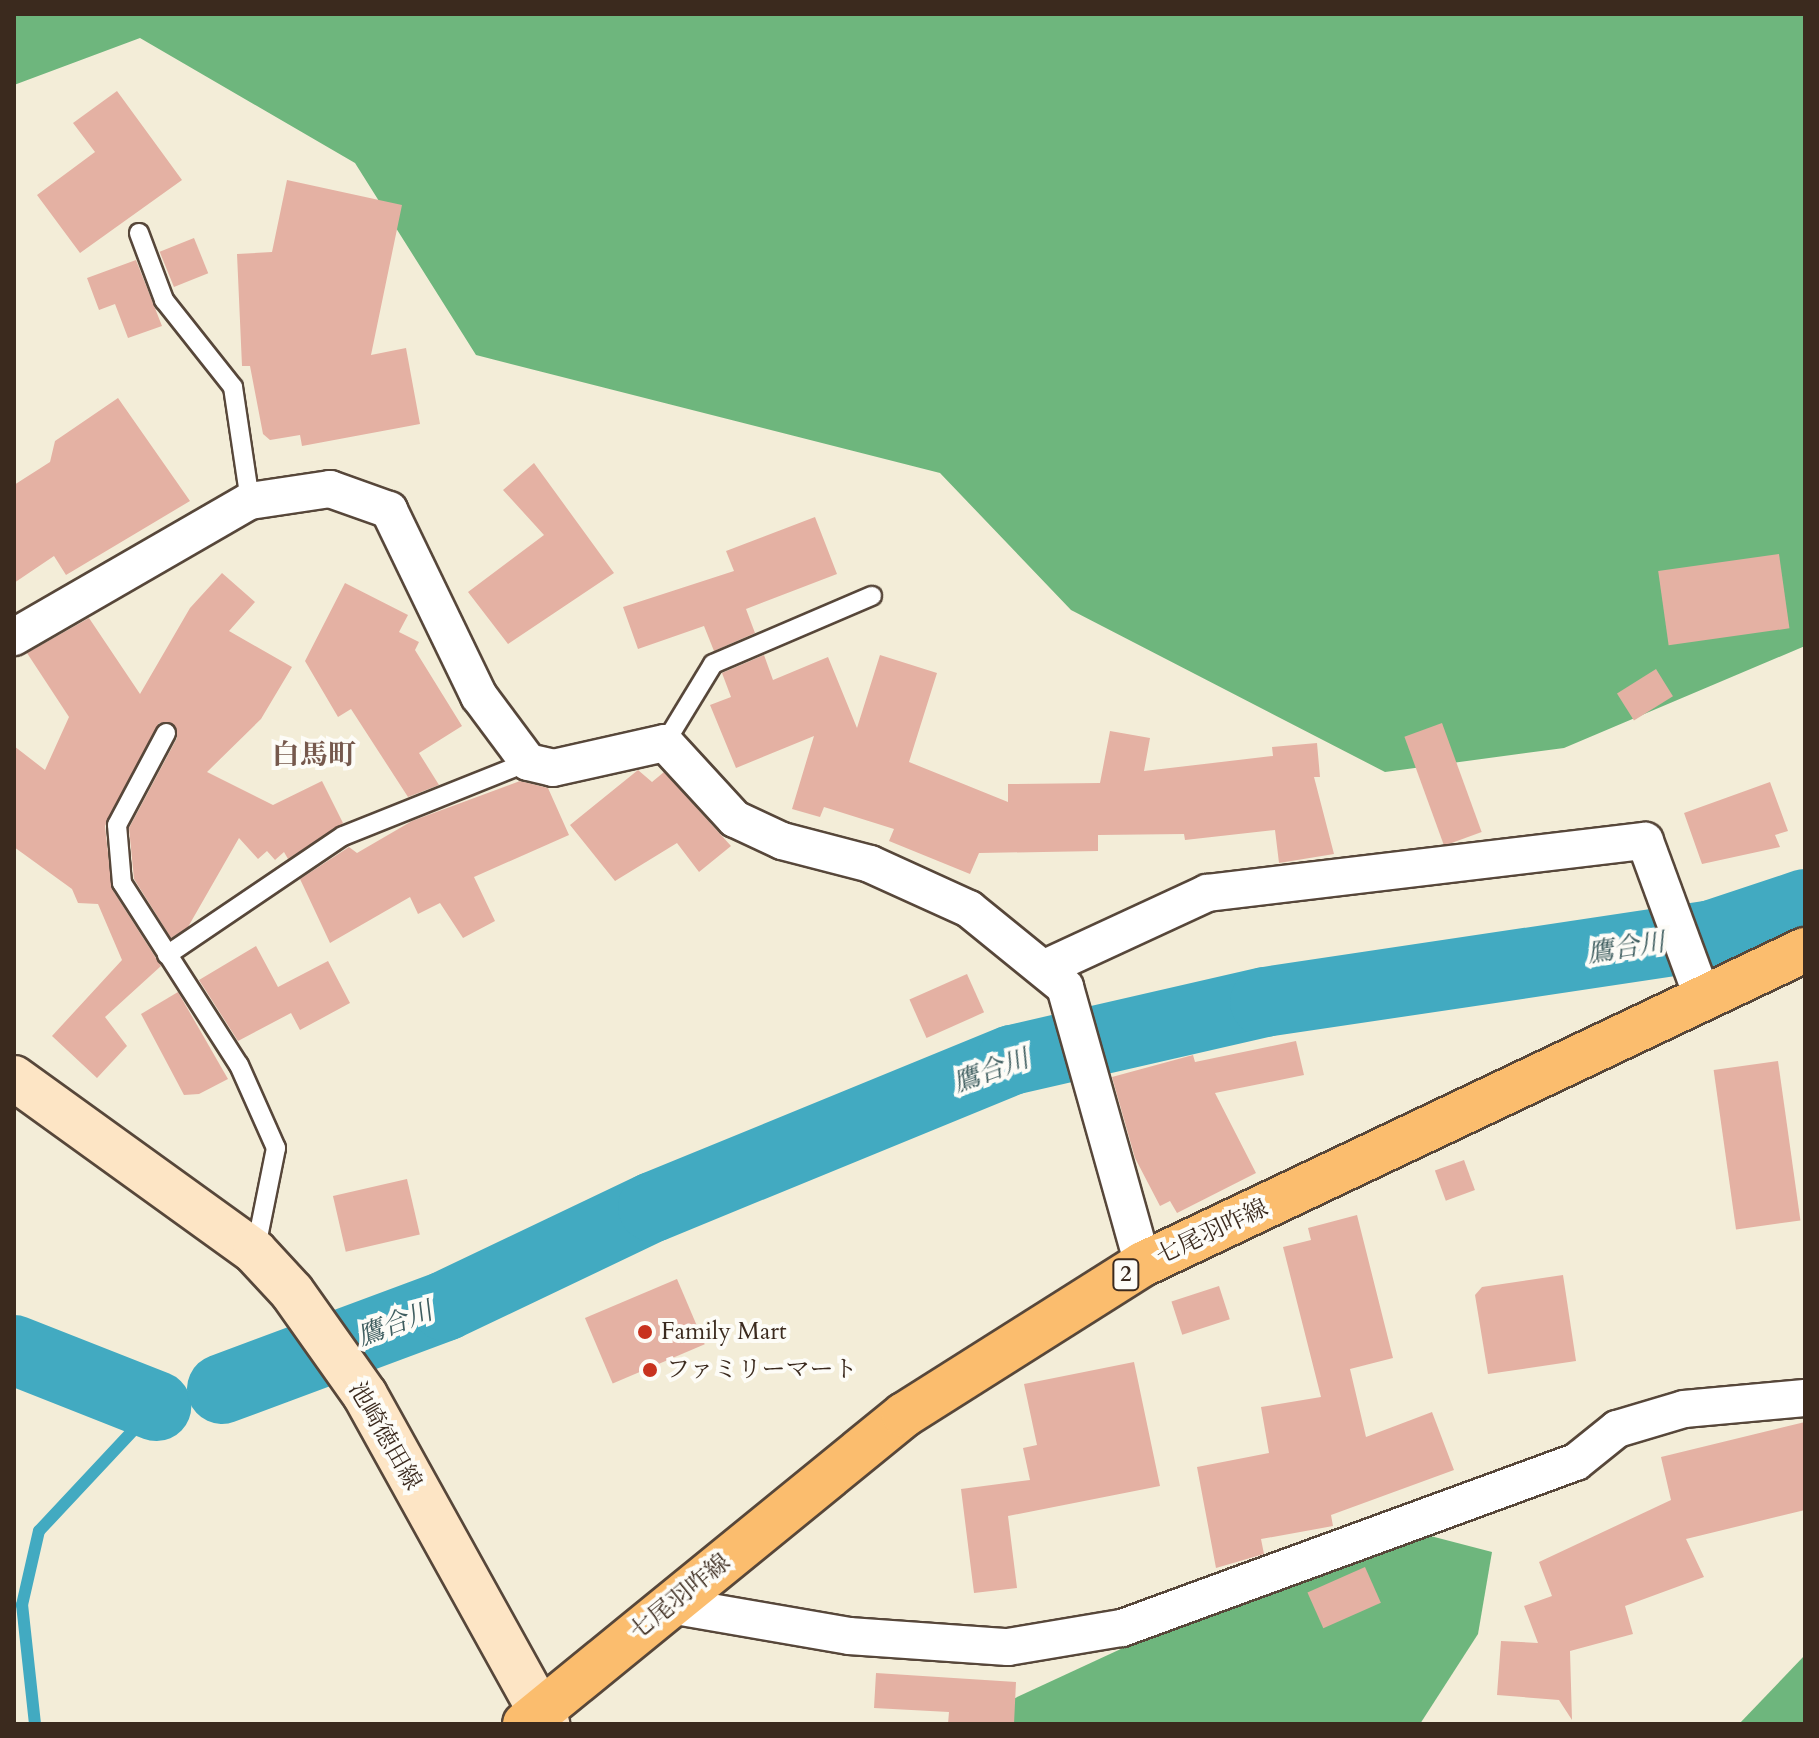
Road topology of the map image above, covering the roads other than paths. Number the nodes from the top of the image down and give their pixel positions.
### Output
1 (139, 233) dead end
2 (250, 501) junction
3 (872, 596) dead end
4 (14, 637) edge
5 (166, 733) dead end
6 (665, 743) junction
7 (528, 762) junction
8 (1805, 950) edge
9 (167, 955) junction
10 (1045, 968) junction
11 (1702, 997) junction
12 (14, 1078) edge
13 (255, 1252) junction
14 (1143, 1264) junction
15 (1805, 1398) edge
16 (670, 1605) junction
17 (537, 1720) edge

1 - 2 lane
2 - 4 street
2 - 7 street
3 - 6 lane
5 - 9 lane
6 - 7 street
6 - 10 street
7 - 9 lane
8 - 11 main road, 七尾羽咋線 / 2
9 - 13 lane
10 - 11 street
10 - 14 street
11 - 14 main road, 七尾羽咋線 / 2
12 - 13 main road, 池崎徳田線
13 - 17 main road, 池崎徳田線
14 - 16 main road, 七尾羽咋線 / 2
15 - 16 street
16 - 17 main road, 七尾羽咋線 / 2

